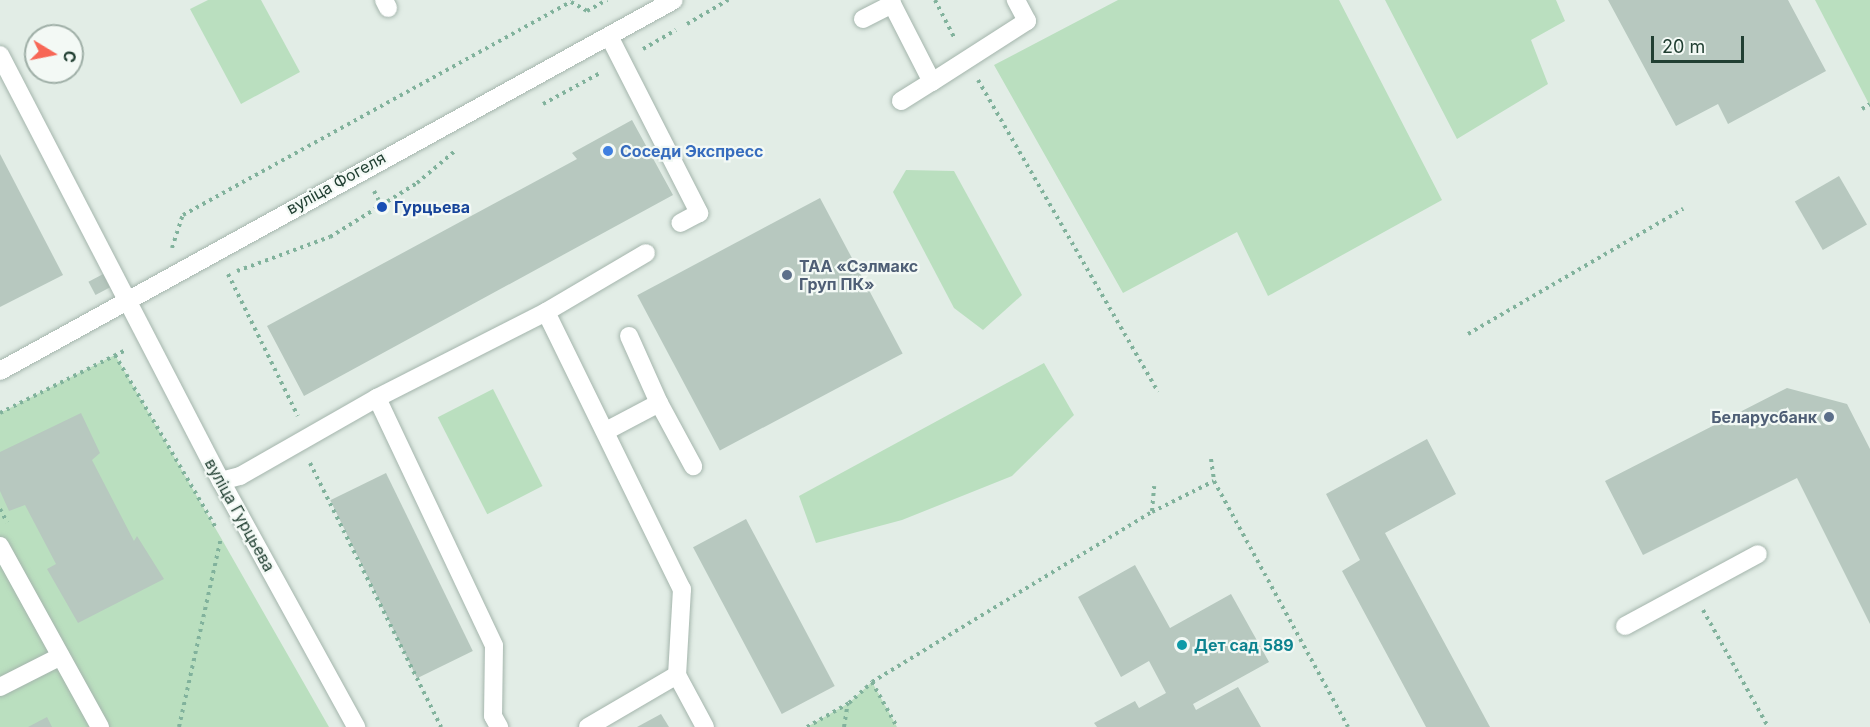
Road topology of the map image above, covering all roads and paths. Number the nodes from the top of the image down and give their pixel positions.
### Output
1 (607, 0) edge
2 (674, 0) edge
3 (728, 0) edge
4 (935, 0) edge
5 (1016, 0) edge
6 (891, 2) edge
7 (863, 19) dead end
8 (609, 36) junction
9 (0, 55) edge
10 (965, 58) junction
11 (625, 60) junction
12 (932, 82) junction
13 (901, 101) dead end
14 (1870, 104) edge
15 (541, 105) dead end
16 (1862, 109) dead end
17 (467, 144) dead end
18 (1683, 209) dead end
19 (183, 215) dead end
20 (680, 223) dead end
21 (646, 253) dead end
22 (228, 274) junction
23 (218, 279) dead end
24 (130, 299) junction
25 (546, 312) junction
26 (1468, 334) dead end
27 (629, 336) dead end
28 (147, 339) junction
29 (0, 371) edge
30 (1158, 392) dead end
31 (377, 398) junction
32 (659, 403) junction
33 (0, 413) edge
34 (606, 431) junction
35 (299, 441) junction
36 (1211, 459) dead end
37 (693, 466) dead end
38 (221, 481) junction
39 (1214, 481) junction
40 (1154, 486) dead end
41 (1152, 512) junction
42 (222, 538) dead end
43 (0, 546) edge
44 (1758, 554) dead end
45 (1692, 590) junction
46 (1624, 626) dead end
47 (61, 656) junction
48 (677, 675) junction
49 (872, 682) junction
50 (0, 687) edge
51 (849, 703) junction
52 (100, 727) edge
53 (179, 727) edge
54 (357, 727) edge
55 (441, 727) edge
56 (500, 727) edge
57 (588, 727) edge
58 (705, 727) edge
59 (807, 727) edge
60 (844, 727) edge
61 (897, 727) edge
62 (1348, 727) edge
63 (1768, 727) edge

1 - 19 path
2 - 8 street, вуліца Фогеля
3 - 11 path
4 - 10 path
5 - 10 street
6 - 7 street
6 - 12 street
8 - 11 street
8 - 24 street, вуліца Фогеля
9 - 24 street, вуліца Гурцьева
10 - 12 street
10 - 30 path
11 - 15 path
11 - 20 street
12 - 13 street
14 - 16 path
17 - 22 path
18 - 26 path
21 - 25 street
22 - 23 path
22 - 35 path
24 - 28 street, вуліца Гурцьева
24 - 29 street, вуліца Фогеля
25 - 31 street
25 - 34 street
27 - 32 street
28 - 33 path
28 - 38 street, вуліца Гурцьева
31 - 35 street
31 - 56 street
32 - 34 street
32 - 37 street
34 - 48 street
35 - 38 street
35 - 55 path
36 - 39 path
38 - 54 street, вуліца Гурцьева
39 - 41 path
39 - 62 path
40 - 41 path
41 - 49 path
42 - 53 path
43 - 47 street
44 - 45 street
45 - 46 street
45 - 63 path
47 - 50 street
47 - 52 street
48 - 57 street
48 - 58 street
49 - 51 path
49 - 61 path
51 - 59 path
51 - 60 path

